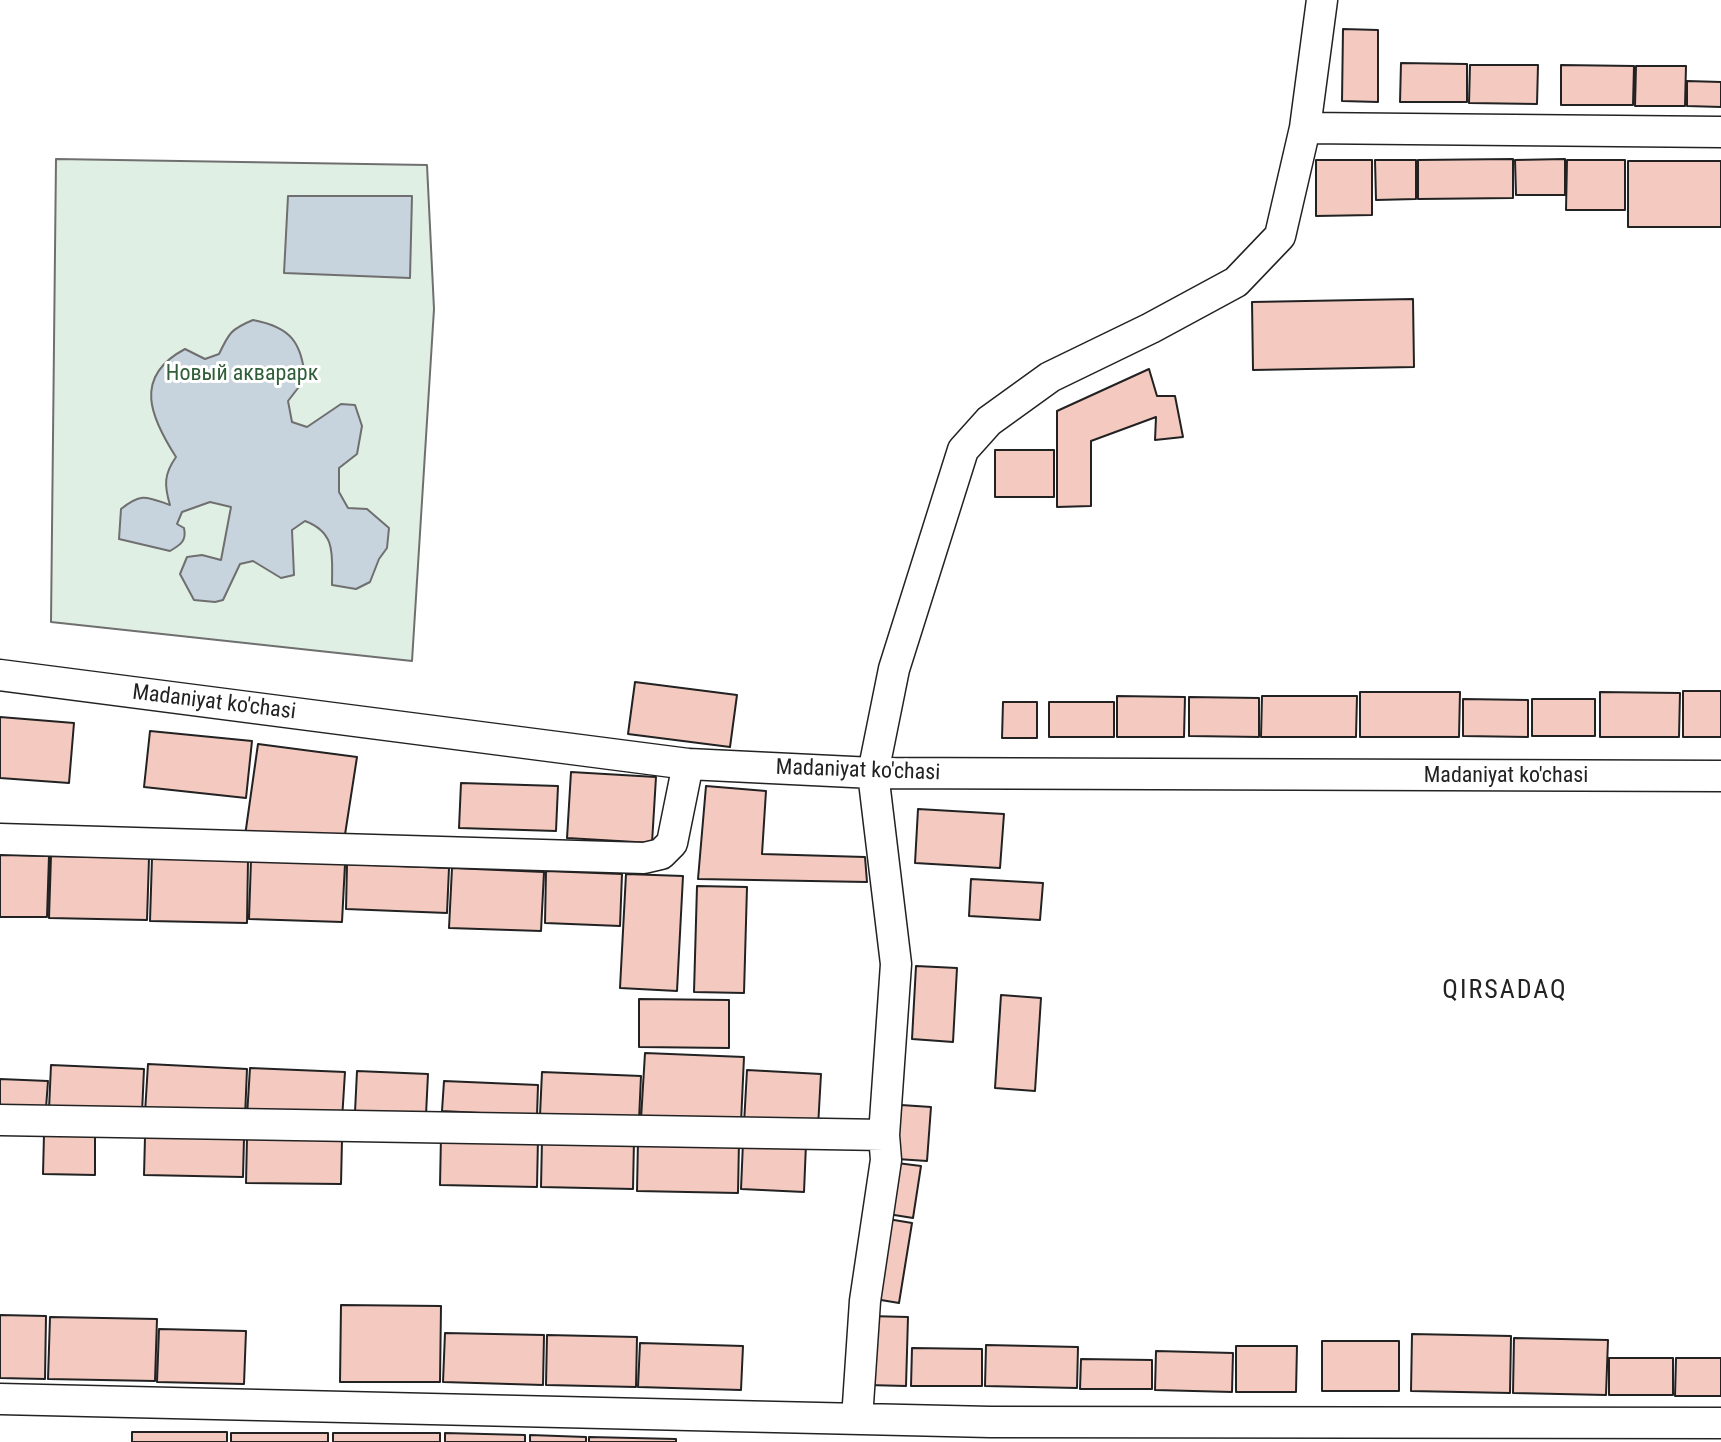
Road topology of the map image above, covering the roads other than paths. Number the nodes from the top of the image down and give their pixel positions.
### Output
1 (1322, 0) edge
2 (1305, 128) junction
3 (1721, 132) edge
4 (0, 675) edge
5 (688, 764) junction
6 (873, 773) junction
7 (1721, 776) edge
8 (0, 839) edge
9 (0, 1120) edge
10 (884, 1135) junction
11 (0, 1399) edge
12 (857, 1419) junction
13 (1721, 1423) edge

1 - 2 street
2 - 3 street
2 - 6 street
4 - 5 street, Madaniyat ko'chasi
5 - 6 street, Madaniyat ko'chasi
5 - 8 street
6 - 7 street, Madaniyat ko'chasi
6 - 10 street
9 - 10 street
10 - 12 street
11 - 12 street
12 - 13 street

